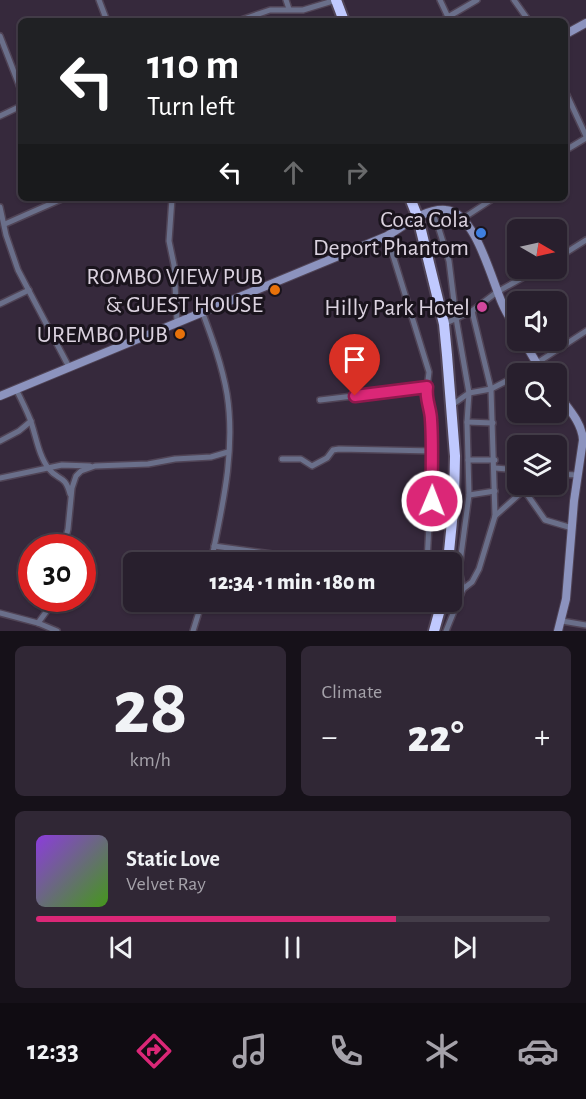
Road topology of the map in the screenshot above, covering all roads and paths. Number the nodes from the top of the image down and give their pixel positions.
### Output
1 (99, 0) edge
2 (286, 0) edge
3 (336, 0) edge
4 (440, 0) edge
5 (477, 0) edge
6 (514, 0) edge
7 (290, 9) junction
8 (448, 17) joint
9 (106, 18) edge
10 (247, 18) edge
11 (343, 18) edge
12 (527, 18) edge
13 (586, 23) edge
14 (568, 33) edge
15 (0, 36) edge
16 (2, 44) edge
17 (18, 83) edge
18 (568, 97) edge
19 (18, 107) edge
20 (0, 116) edge
21 (586, 137) edge
22 (568, 149) edge
23 (57, 201) edge
24 (172, 201) edge
25 (411, 201) edge
26 (489, 201) edge
27 (0, 207) edge
28 (431, 211) junction
29 (418, 218) junction
30 (462, 219) junction
31 (5, 224) junction
32 (387, 236) junction
33 (586, 240) edge
34 (567, 252) edge
35 (520, 279) edge
36 (29, 290) junction
37 (497, 292) junction
38 (0, 304) edge
39 (202, 311) junction
40 (472, 311) junction
41 (507, 311) edge
42 (456, 318) junction
43 (177, 321) junction
44 (444, 324) junction
45 (586, 331) edge
46 (530, 351) edge
47 (536, 362) joint
48 (69, 367) junction
49 (507, 380) edge
50 (427, 387) junction
51 (492, 388) junction
52 (16, 389) junction
53 (469, 393) junction
54 (0, 396) edge
55 (320, 400) dead end
56 (567, 404) edge
57 (452, 405) junction
58 (31, 421) junction
59 (582, 421) edge
60 (467, 422) junction
61 (493, 423) junction
62 (0, 441) edge
63 (433, 451) junction
64 (228, 452) junction
65 (282, 459) dead end
66 (468, 460) junction
67 (495, 460) junction
68 (95, 466) junction
69 (495, 468) junction
70 (49, 469) junction
71 (507, 469) edge
72 (567, 474) edge
73 (578, 475) junction
74 (0, 478) edge
75 (495, 492) junction
76 (469, 495) junction
77 (518, 495) edge
78 (528, 495) edge
79 (71, 498) junction
80 (432, 501) junction
81 (454, 501) junction
82 (495, 516) junction
83 (572, 528) junction
84 (65, 534) edge
85 (214, 546) junction
86 (213, 552) edge
87 (258, 552) edge
88 (428, 552) edge
89 (449, 552) edge
90 (463, 589) junction
91 (46, 612) edge
92 (199, 612) edge
93 (439, 612) edge
94 (0, 613) edge
95 (562, 621) junction
96 (38, 623) junction
97 (586, 625) edge
98 (57, 631) edge
99 (194, 631) edge
100 (434, 631) edge
101 (446, 631) edge
102 (558, 631) edge

1 - 9 street
2 - 7 street
3 - 7 street
3 - 11 highway
4 - 8 street
5 - 8 street
6 - 12 street
7 - 10 street
13 - 14 street
15 - 16 street
16 - 17 street
18 - 21 street
19 - 20 street
21 - 22 street
23 - 31 street
24 - 43 street
25 - 29 highway
26 - 30 street
27 - 31 street
28 - 29 street
28 - 30 street
28 - 42 street
29 - 32 street
29 - 44 highway
30 - 37 street
31 - 36 street
32 - 39 street
32 - 50 street
33 - 34 street
35 - 37 street
36 - 38 street
36 - 48 street
37 - 40 street
37 - 41 street
39 - 43 street
39 - 64 street
40 - 42 street
40 - 51 street
42 - 44 street
42 - 53 street
43 - 48 street
44 - 57 highway
45 - 47 street
46 - 47 street
48 - 52 street
49 - 51 street
50 - 55 street
50 - 63 street
51 - 53 street
51 - 61 street
52 - 54 street
52 - 58 street
53 - 57 street
53 - 60 street
56 - 59 street
57 - 81 highway
58 - 62 street
58 - 70 street
59 - 73 street
60 - 61 street
60 - 66 street
61 - 67 street
63 - 65 street
63 - 80 street
64 - 68 street
64 - 85 street
66 - 67 street
66 - 76 street
67 - 69 street
68 - 70 street
68 - 79 street
69 - 71 street
69 - 75 street
70 - 74 street
70 - 79 street
72 - 73 street
73 - 83 street
75 - 76 street
75 - 82 street
76 - 90 street
77 - 82 street
78 - 83 street
79 - 84 street
80 - 81 street
80 - 88 street
81 - 89 highway
82 - 90 street
83 - 95 street
85 - 86 street
85 - 87 street
90 - 101 street
91 - 96 street
92 - 99 street
93 - 100 highway
94 - 96 street
95 - 97 street
95 - 102 street
96 - 98 street

